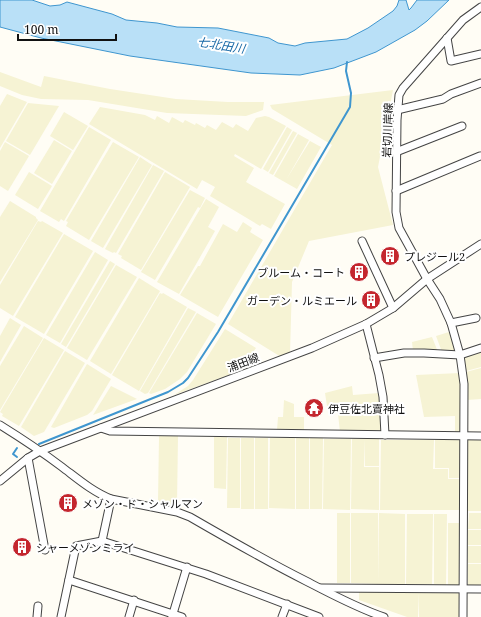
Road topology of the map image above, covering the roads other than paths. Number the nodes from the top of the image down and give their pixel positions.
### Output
1 (481, 7) edge
2 (447, 38) junction
3 (481, 54) edge
4 (481, 83) edge
5 (397, 110) junction
6 (462, 126) dead end
7 (396, 152) junction
8 (480, 156) dead end
9 (396, 191) junction
10 (362, 241) dead end
11 (481, 244) edge
12 (427, 279) junction
13 (392, 308) junction
14 (476, 318) dead end
15 (451, 323) junction
16 (366, 324) junction
17 (481, 348) edge
18 (460, 355) junction
19 (374, 358) junction
20 (0, 425) edge
21 (101, 428) junction
22 (385, 435) junction
23 (465, 436) junction
24 (481, 436) edge
25 (40, 451) junction
26 (28, 458) junction
27 (0, 481) edge
28 (112, 499) junction
29 (102, 542) junction
30 (45, 550) dead end
31 (187, 567) junction
32 (68, 580) junction
33 (319, 588) junction
34 (463, 589) junction
35 (481, 589) edge
36 (134, 600) junction
37 (287, 604) junction
38 (38, 606) dead end
39 (366, 614) edge
40 (173, 615) edge
41 (37, 617) edge
42 (61, 617) edge
43 (129, 617) edge
44 (182, 617) edge
45 (282, 617) edge
46 (319, 617) edge
47 (384, 617) edge
48 (463, 617) edge

1 - 2 street, 岩切川岸線
2 - 3 street
2 - 5 street, 岩切川岸線
4 - 5 street
5 - 7 street, 岩切川岸線
6 - 7 street
7 - 9 street, 岩切川岸線
8 - 9 street
9 - 12 street, 岩切川岸線
10 - 13 street
11 - 12 street, 浦田線
12 - 13 street, 浦田線
12 - 15 street, 岩切川岸線
13 - 16 street, 浦田線
14 - 15 street
15 - 18 street, 岩切川岸線
16 - 19 street
16 - 21 street, 浦田線
17 - 18 street
18 - 19 street
18 - 23 street, 岩切川岸線
19 - 22 street
20 - 25 street
21 - 22 street
21 - 25 street, 浦田線
22 - 23 street
23 - 24 street
23 - 34 street, 岩切川岸線
25 - 26 street, 浦田線
25 - 28 street
26 - 27 street, 浦田線
26 - 30 street
28 - 29 street
28 - 33 street
29 - 31 street
29 - 32 street
31 - 37 street
31 - 40 street
32 - 36 street
32 - 42 street
33 - 34 street
33 - 39 street
34 - 35 street
34 - 48 street, 岩切川岸線
36 - 40 street
36 - 43 street
37 - 45 street
37 - 46 street
38 - 41 street
39 - 47 street
40 - 44 street

